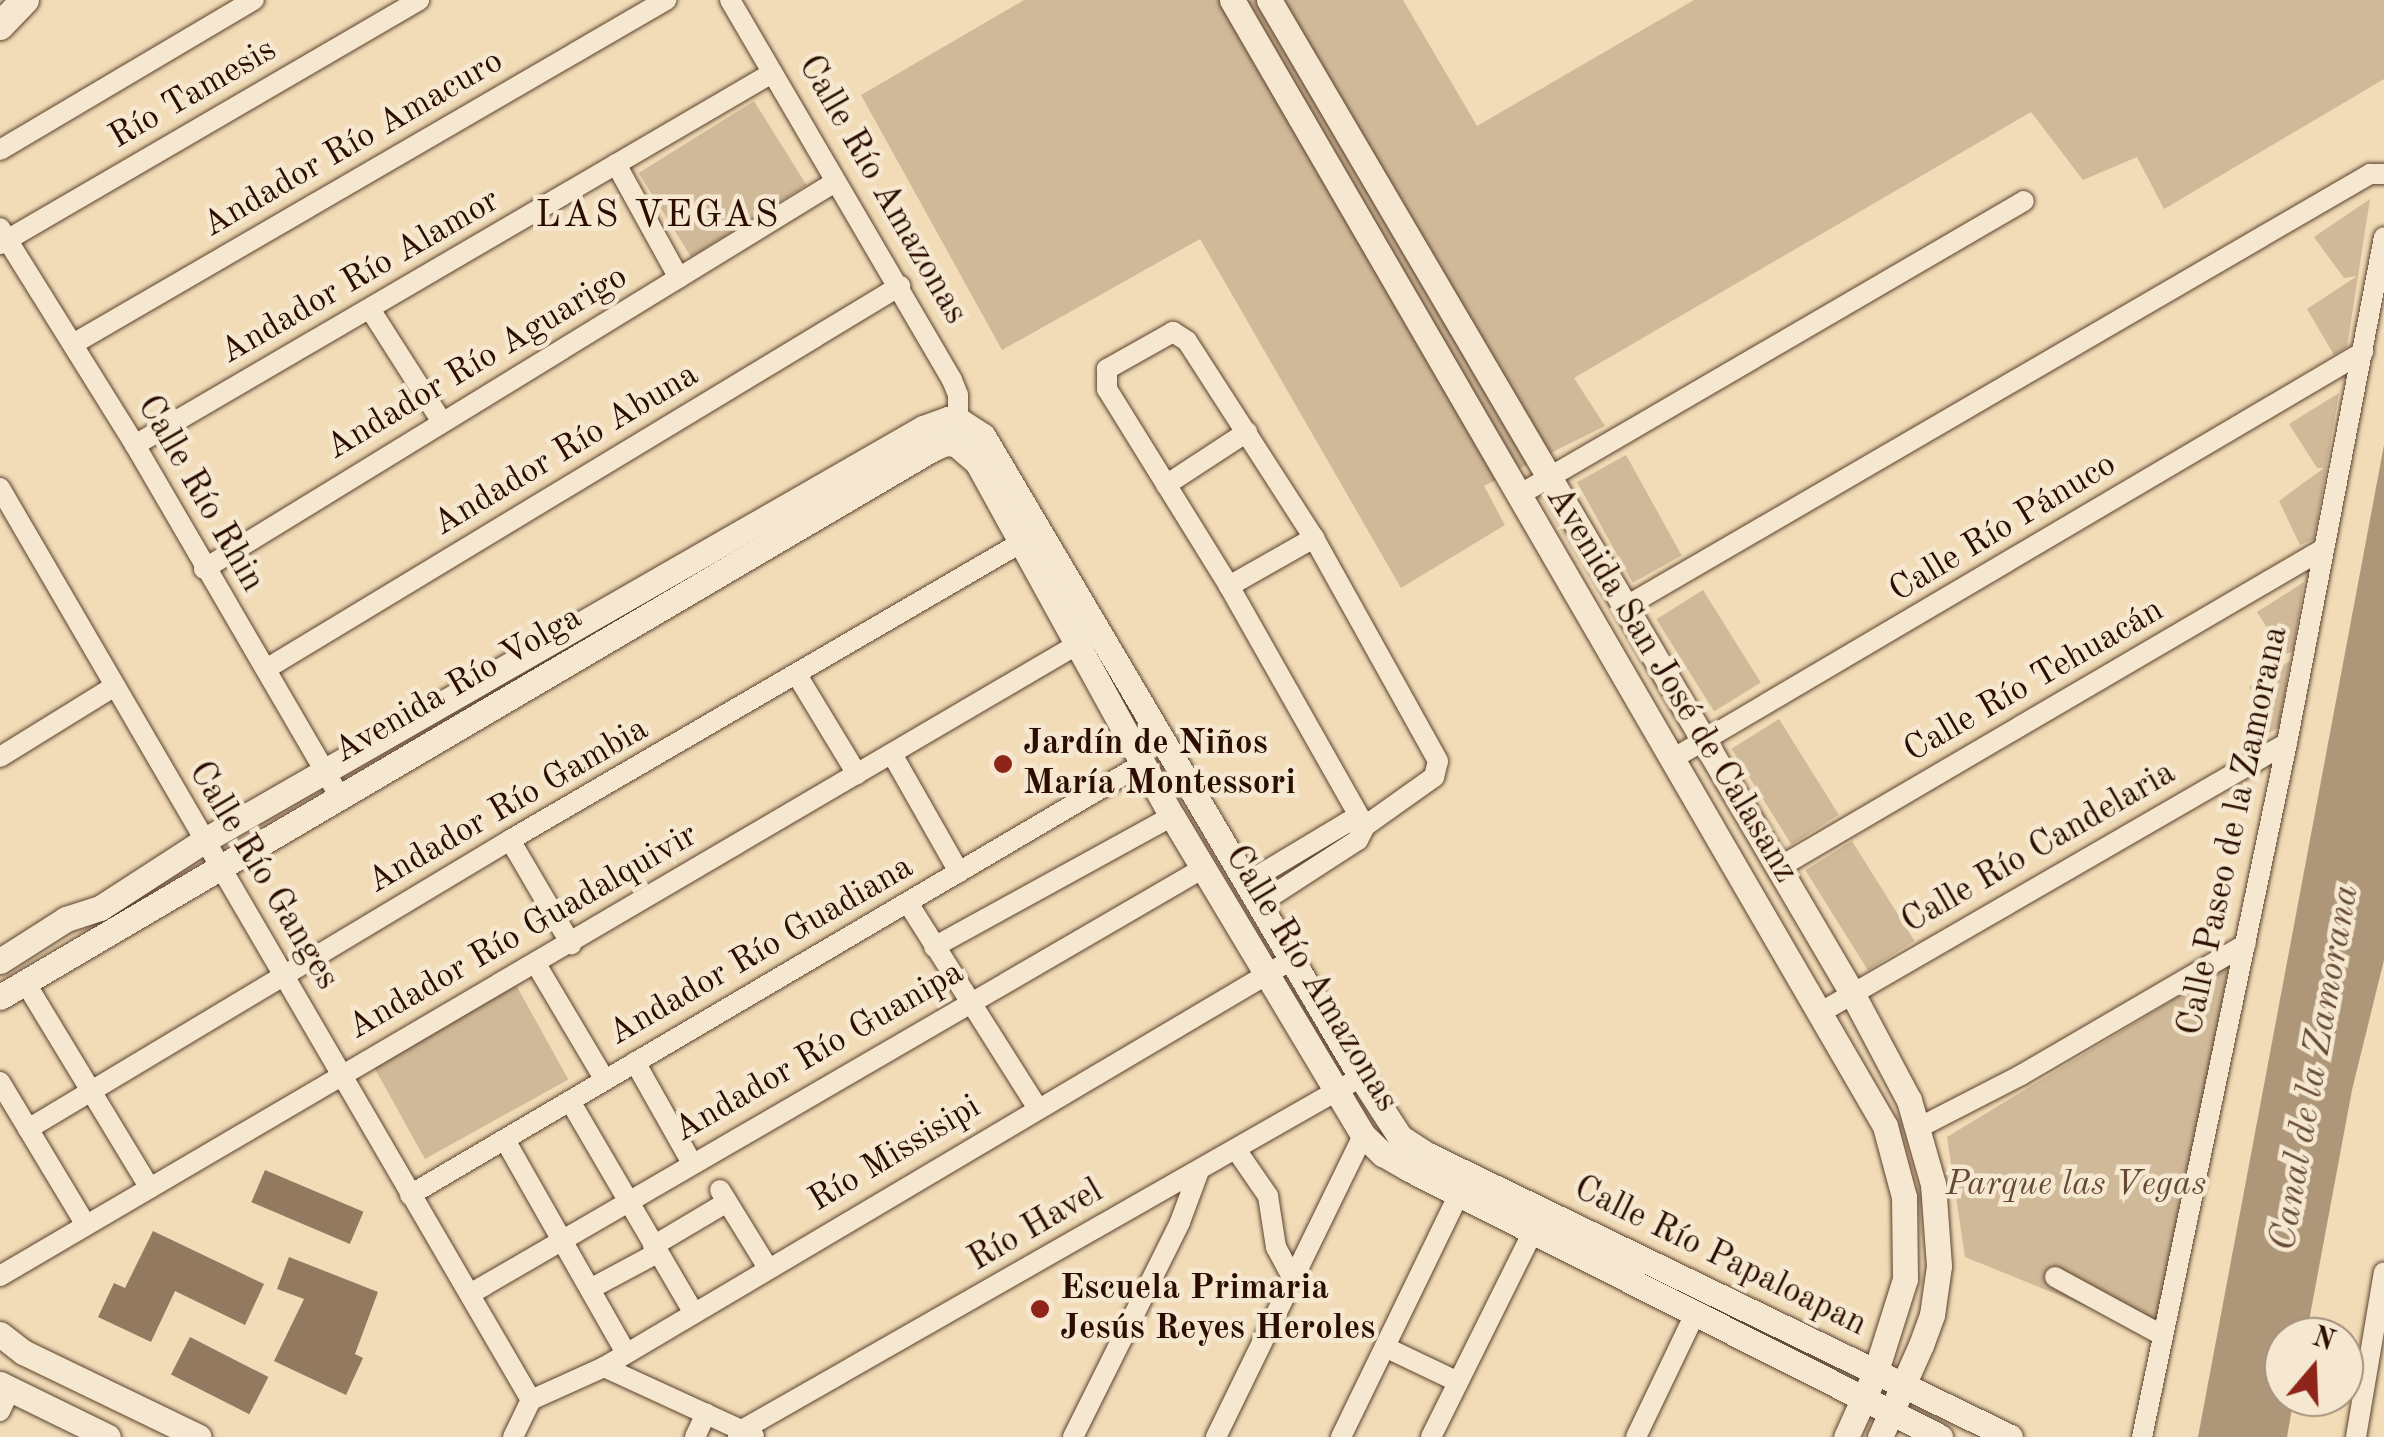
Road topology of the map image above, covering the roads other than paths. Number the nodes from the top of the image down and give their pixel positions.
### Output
1 (25, 0) edge
2 (254, 0) edge
3 (419, 0) edge
4 (666, 0) edge
5 (730, 0) edge
6 (1232, 0) edge
7 (1269, 0) edge
8 (0, 26) edge
9 (772, 73) junction
10 (0, 150) edge
11 (616, 164) junction
12 (2384, 174) edge
13 (835, 182) junction
14 (2024, 201) dead end
15 (1395, 214) junction
16 (1366, 232) junction
17 (2384, 237) edge
18 (2, 238) edge
19 (679, 278) junction
20 (900, 286) junction
21 (370, 309) junction
22 (73, 344) junction
23 (2364, 352) junction
24 (442, 422) junction
25 (958, 432) junction
26 (1247, 432) junction
27 (135, 445) junction
28 (1550, 478) junction
29 (1166, 485) junction
30 (0, 488) edge
31 (1519, 495) junction
32 (1314, 538) junction
33 (1022, 542) junction
34 (2324, 550) junction
35 (204, 569) junction
36 (1229, 586) junction
37 (1624, 607) junction
38 (1078, 644) junction
39 (266, 670) junction
40 (797, 675) junction
41 (115, 686) junction
42 (1148, 717) junction
43 (1126, 732) junction
44 (1705, 743) junction
45 (2288, 743) junction
46 (892, 754) junction
47 (0, 758) edge
48 (1674, 758) junction
49 (1144, 764) junction
50 (325, 771) junction
51 (857, 774) junction
52 (339, 795) junction
53 (1172, 816) junction
54 (1365, 826) junction
55 (205, 840) junction
56 (510, 840) junction
57 (220, 867) junction
58 (1778, 868) junction
59 (1202, 869) junction
60 (960, 872) junction
61 (1252, 893) junction
62 (908, 902) junction
63 (571, 944) junction
64 (2246, 944) junction
65 (934, 946) junction
66 (1291, 960) junction
67 (0, 961) edge
68 (536, 964) junction
69 (285, 975) junction
70 (1266, 975) junction
71 (25, 982) junction
72 (1852, 993) junction
73 (0, 997) edge
74 (970, 1003) junction
75 (1823, 1011) junction
76 (635, 1062) junction
77 (341, 1074) junction
78 (1360, 1077) junction
79 (605, 1080) junction
80 (0, 1082) edge
81 (91, 1092) junction
82 (1336, 1094) junction
83 (570, 1101) junction
84 (1037, 1106) junction
85 (1920, 1127) junction
86 (28, 1130) junction
87 (1363, 1134) junction
88 (505, 1140) junction
89 (1392, 1146) junction
90 (1237, 1151) junction
91 (692, 1163) junction
92 (1199, 1171) junction
93 (1464, 1184) junction
94 (150, 1188) junction
95 (410, 1195) junction
96 (626, 1201) junction
97 (1538, 1221) junction
98 (86, 1226) junction
99 (562, 1238) junction
100 (655, 1249) junction
101 (768, 1268) junction
102 (2384, 1272) edge
103 (0, 1276) edge
104 (2054, 1277) dead end
105 (1293, 1278) junction
106 (590, 1289) junction
107 (470, 1294) junction
108 (694, 1313) junction
109 (1695, 1314) junction
110 (0, 1334) edge
111 (2162, 1335) junction
112 (1384, 1347) junction
113 (626, 1354) junction
114 (604, 1367) junction
115 (1876, 1371) junction
116 (1458, 1382) junction
117 (1904, 1385) junction
118 (3, 1395) edge
119 (1864, 1399) junction
120 (531, 1400) junction
121 (1892, 1413) junction
122 (706, 1414) junction
123 (159, 1428) edge
124 (745, 1435) edge
125 (108, 1437) edge
126 (198, 1437) edge
127 (513, 1437) edge
128 (695, 1437) edge
129 (1073, 1437) edge
130 (1216, 1437) edge
131 (1341, 1437) edge
132 (1432, 1437) edge
133 (1636, 1437) edge
134 (1846, 1437) edge
135 (1880, 1437) edge
136 (1940, 1437) edge
137 (2010, 1437) edge
138 (2142, 1437) edge
139 (2356, 1437) edge

1 - 8 main road
2 - 10 street
3 - 18 street, Río Tamesis
4 - 22 street, Andador Río Amacuro
5 - 9 street, Calle Río Amazonas
6 - 16 street, Avenida San José de Calasanz
7 - 15 street, Avenida San José de Calasanz
9 - 11 street, Andador Río Alamor
9 - 13 street, Calle Río Amazonas
11 - 19 street
11 - 21 street, Andador Río Alamor
12 - 37 street
13 - 19 street, Andador Río Aguarigo
13 - 20 street, Calle Río Amazonas
14 - 28 street
15 - 16 street
15 - 28 street, Avenida San José de Calasanz
16 - 31 street, Avenida San José de Calasanz
17 - 23 street, Calle Paseo de la Zamorana
18 - 22 street, Calle Río Rhin
19 - 24 street, Andador Río Aguarigo
20 - 25 street, Calle Río Amazonas
20 - 39 street, Andador Río Abuna
21 - 24 street
21 - 27 street, Andador Río Alamor
22 - 27 street, Calle Río Rhin
23 - 34 street, Calle Paseo de la Zamorana
23 - 44 street, Calle Río Pánuco
24 - 35 street, Andador Río Aguarigo
25 - 33 street, Calle Río Amazonas
25 - 42 street, Calle Río Amazonas
25 - 50 street, Avenida Río Volga
25 - 52 street, Avenida Río Volga
26 - 29 street
26 - 29 street
26 - 32 street
27 - 35 street, Calle Río Rhin
28 - 31 street
28 - 37 street, Avenida San José de Calasanz
29 - 36 street
30 - 41 street, Calle Río Ganges
31 - 48 street, Avenida San José de Calasanz
32 - 36 street
32 - 54 street
33 - 38 street, Calle Río Amazonas
33 - 40 street, Andador Río Gambia
34 - 45 street, Calle Paseo de la Zamorana
34 - 58 street, Calle Río Tehuacán
35 - 39 street, Calle Río Rhin
36 - 54 street
37 - 44 street, Avenida San José de Calasanz
38 - 43 street, Calle Río Amazonas
38 - 46 street, Andador Río Guadalquivir
39 - 50 street, Calle Río Rhin
40 - 51 street
40 - 56 street, Andador Río Gambia
41 - 47 street
41 - 55 street, Calle Río Ganges
42 - 43 street
42 - 61 street, Calle Río Amazonas
43 - 49 street, Calle Río Amazonas
44 - 48 street, Calle Río Pánuco
44 - 58 street, Avenida San José de Calasanz
45 - 64 street, Calle Paseo de la Zamorana
45 - 72 street, Calle Río Candelaria
46 - 51 street, Andador Río Guadalquivir
46 - 60 street
48 - 75 street, Avenida San José de Calasanz
49 - 53 street, Calle Río Amazonas
49 - 60 street, Andador Río Guadiana
50 - 52 street, Calle Río Rhin
50 - 55 street, Avenida Río Volga
51 - 63 street, Andador Río Guadalquivir
52 - 57 street, Avenida Río Volga
53 - 59 street, Calle Río Amazonas
53 - 65 street
54 - 61 street
55 - 57 street, Calle Río Ganges
55 - 67 street, Avenida Río Volga
56 - 63 street
56 - 69 street, Andador Río Gambia
57 - 69 street, Calle Río Ganges
57 - 71 street, Avenida Río Volga
58 - 72 street, Avenida San José de Calasanz
59 - 70 street, Calle Río Amazonas
59 - 74 street, Andador Río Guanipa
60 - 62 street, Andador Río Guadiana
61 - 66 street, Calle Río Amazonas
62 - 65 street
62 - 76 street, Andador Río Guadiana
63 - 68 street, Andador Río Guadalquivir
64 - 85 street
64 - 111 street, Calle Paseo de la Zamorana
65 - 74 street
66 - 70 street, Río Missisipi
66 - 78 street, Calle Río Amazonas
68 - 77 street, Andador Río Guadalquivir
68 - 79 street
69 - 77 street, Calle Río Ganges
69 - 81 street, Andador Río Gambia
70 - 82 street, Calle Río Amazonas
70 - 84 street, Río Missisipi
71 - 73 street, Avenida Río Volga
71 - 81 street
72 - 75 street, Calle Río Candelaria
72 - 85 street, Avenida San José de Calasanz
74 - 84 street
74 - 91 street, Andador Río Guanipa
75 - 115 street, Avenida San José de Calasanz
76 - 79 street, Andador Río Guadiana
76 - 91 street
77 - 94 street, Andador Río Guadalquivir
77 - 95 street, Calle Río Ganges
78 - 82 street, Río Havel
78 - 89 street, Calle Río Amazonas
79 - 83 street, Andador Río Guadiana
80 - 86 street
81 - 86 street, Andador Río Gambia
81 - 94 street
82 - 87 street, Calle Río Amazonas
82 - 90 street, Río Havel
83 - 88 street, Andador Río Guadiana
83 - 96 street
84 - 101 street, Río Missisipi
85 - 117 street, Avenida San José de Calasanz
86 - 98 street
87 - 89 street, Calle Río Amazonas
87 - 105 street
88 - 95 street, Andador Río Guadiana
88 - 99 street
89 - 93 street, Calle Río Papaloapan
90 - 92 street, Río Havel
90 - 105 street
91 - 96 street, Andador Río Guanipa
92 - 124 street, Río Havel
92 - 129 street
93 - 97 street, Calle Río Papaloapan
93 - 112 street
94 - 98 street, Andador Río Guadalquivir
95 - 107 street, Calle Río Ganges
96 - 99 street, Andador Río Guanipa
96 - 100 street
97 - 109 street, Calle Río Papaloapan
97 - 115 street, Calle Río Papaloapan
97 - 116 street
98 - 103 street, Andador Río Guadalquivir
99 - 106 street
99 - 107 street, Andador Río Guanipa
100 - 101 street
100 - 106 street
100 - 108 street
101 - 108 street, Río Missisipi
102 - 139 street
104 - 111 street
105 - 130 street
106 - 113 street
107 - 120 street, Calle Río Ganges
108 - 113 street, Río Missisipi
109 - 119 street, Calle Río Papaloapan
109 - 133 street
110 - 123 street
111 - 138 street, Calle Paseo de la Zamorana
112 - 116 street
112 - 131 street
113 - 114 street, Río Missisipi
114 - 120 street, Río Missisipi
114 - 122 street
115 - 117 street, Calle Río Papaloapan
115 - 119 street, Avenida San José de Calasanz
116 - 132 street
117 - 121 street, Avenida San José de Calasanz
117 - 137 street, Calle Río Papaloapan
118 - 125 street
119 - 121 street, Calle Río Papaloapan
119 - 134 street, Avenida San José de Calasanz
120 - 127 street
121 - 135 street, Avenida San José de Calasanz
121 - 136 street, Calle Río Papaloapan
122 - 124 street
122 - 128 street
123 - 126 street

